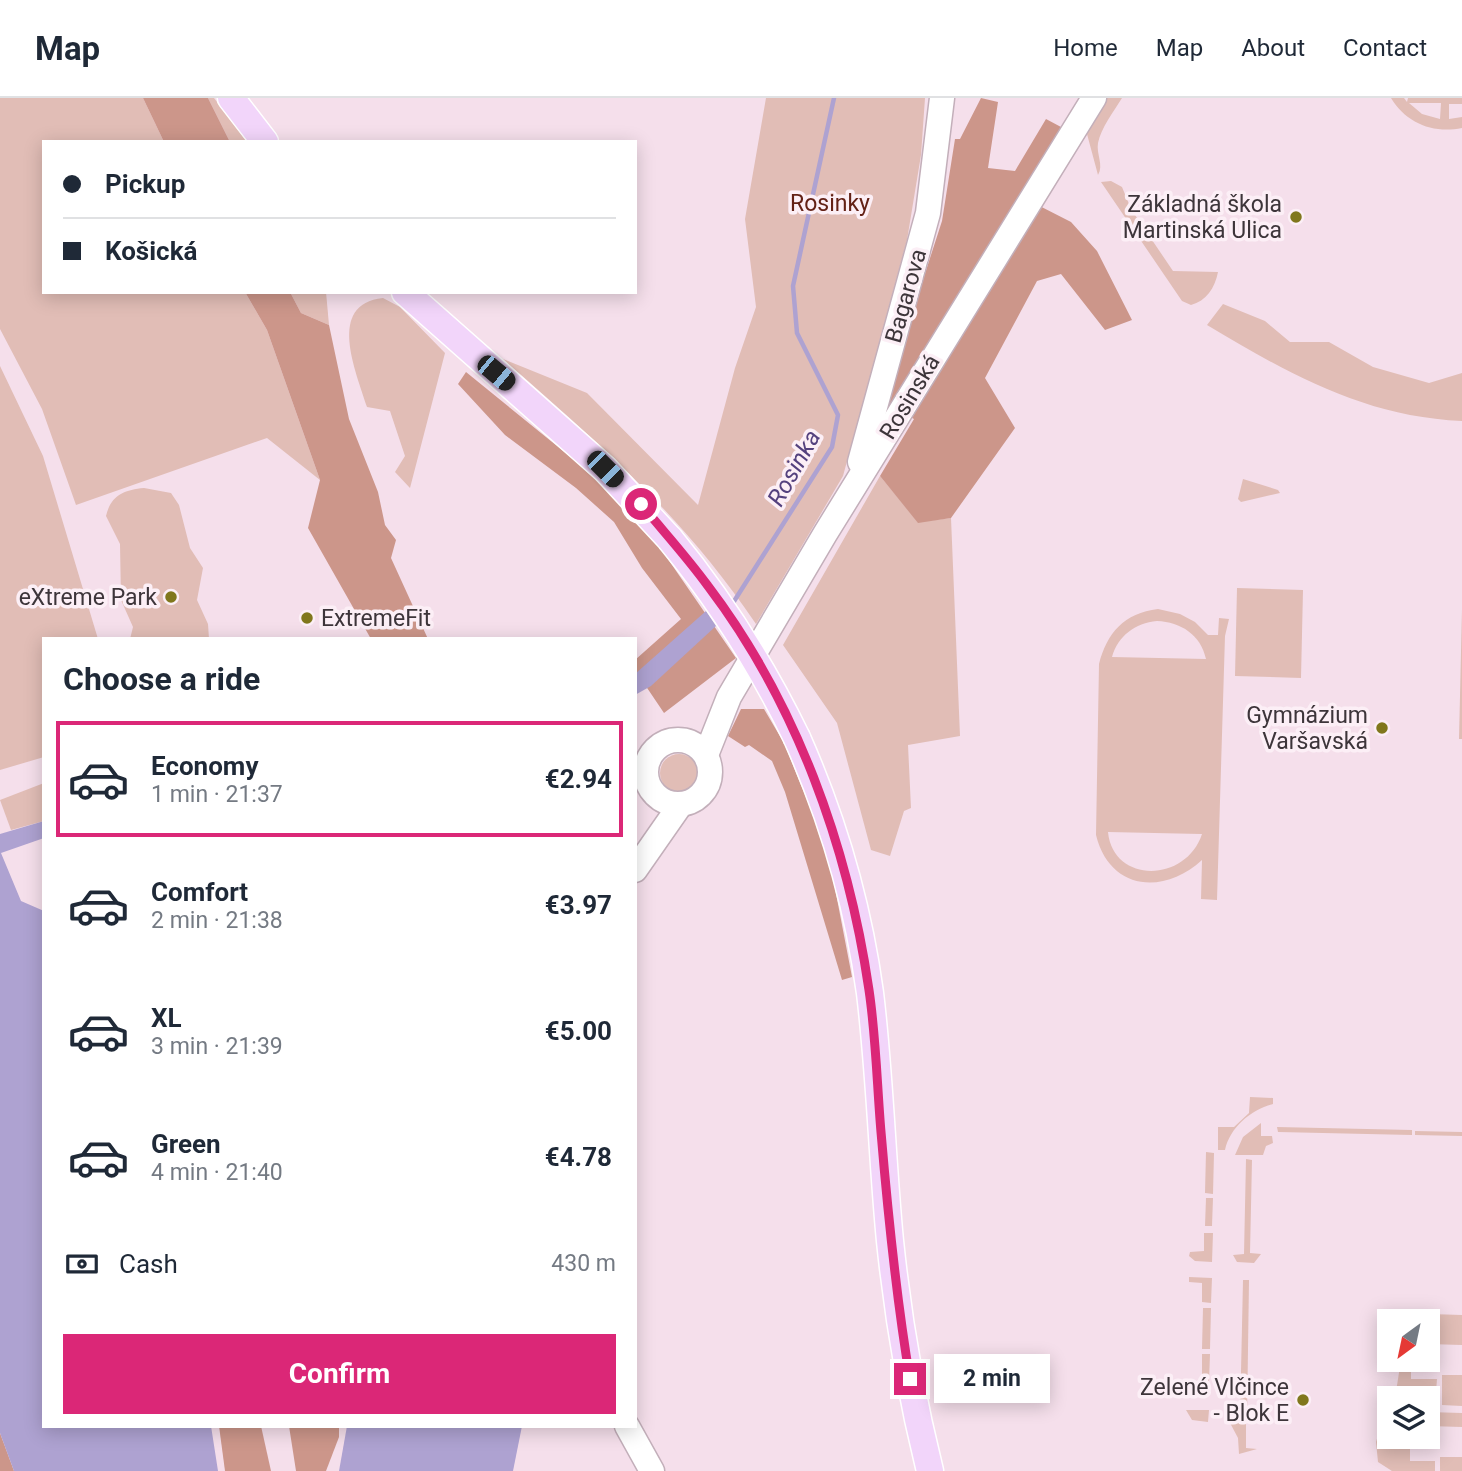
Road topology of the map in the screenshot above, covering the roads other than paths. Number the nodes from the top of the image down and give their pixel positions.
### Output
1 (231, 98) edge
2 (942, 98) edge
3 (1094, 98) edge
4 (263, 140) edge
5 (407, 294) edge
6 (853, 490) junction
7 (729, 697) junction
8 (685, 740) junction
9 (706, 755) junction
10 (655, 794) junction
11 (681, 804) junction
12 (637, 863) edge
13 (637, 866) edge
14 (628, 1428) edge
15 (652, 1471) edge
16 (930, 1471) edge

1 - 4 main road
2 - 6 street, Bagarova
3 - 6 street, Rosinská
5 - 16 main road, bridge
6 - 7 street, Rosinská
7 - 8 street, Rosinská
7 - 9 street, Rosinská
8 - 9 street
8 - 10 street
9 - 11 street
10 - 11 street
10 - 12 street
11 - 13 street
14 - 15 street

